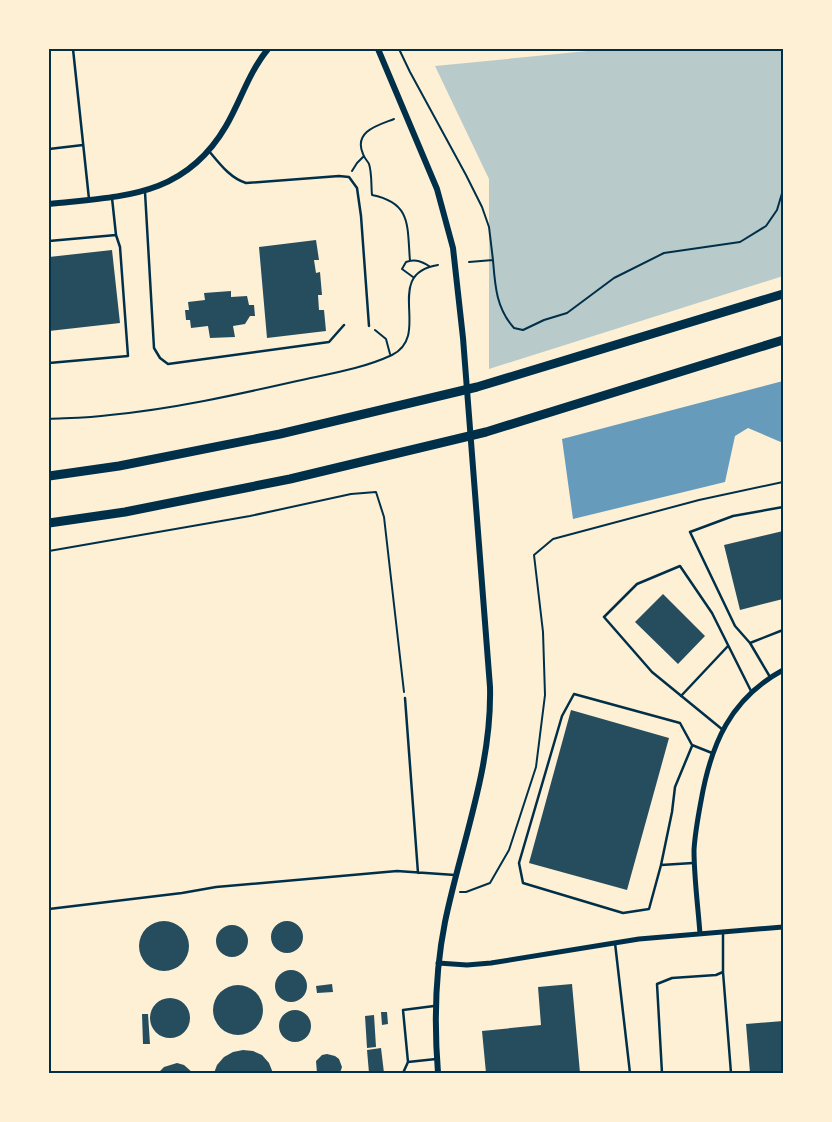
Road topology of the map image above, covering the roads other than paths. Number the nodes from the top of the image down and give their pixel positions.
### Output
1 (73, 49) edge
2 (268, 49) edge
3 (378, 49) edge
4 (83, 145) junction
5 (49, 149) edge
6 (209, 151) junction
7 (145, 191) junction
8 (112, 198) junction
9 (89, 200) junction
10 (49, 204) edge
11 (116, 235) junction
12 (49, 241) edge
13 (783, 294) edge
14 (344, 325) dead end
15 (369, 326) road end
16 (783, 340) edge
17 (49, 363) edge
18 (49, 476) edge
19 (783, 507) edge
20 (49, 523) edge
21 (783, 630) edge
22 (750, 643) junction
23 (728, 645) junction
24 (783, 670) edge
25 (770, 677) junction
26 (752, 692) junction
27 (681, 696) junction
28 (405, 698) road end
29 (723, 730) junction
30 (692, 745) junction
31 (712, 753) junction
32 (695, 863) junction
33 (661, 865) junction
34 (418, 873) junction
35 (456, 875) junction
36 (49, 909) edge
37 (783, 927) edge
38 (723, 932) junction
39 (700, 934) junction
40 (615, 943) junction
41 (438, 963) junction
42 (723, 972) junction
43 (436, 1006) junction
44 (437, 1059) junction
45 (408, 1062) junction
46 (403, 1073) edge
47 (438, 1073) edge
48 (630, 1073) edge
49 (662, 1073) edge
50 (731, 1073) edge

1 - 4 lane
2 - 6 street
3 - 35 street
4 - 5 lane
4 - 9 lane
6 - 7 street
6 - 15 lane
7 - 8 street
7 - 14 lane
8 - 9 street
8 - 11 lane
9 - 10 street
11 - 12 lane
11 - 17 lane
13 - 18 highway
16 - 20 highway
19 - 22 lane
21 - 22 lane
22 - 25 lane
23 - 26 lane
23 - 27 lane
23 - 27 lane
24 - 25 street
25 - 26 street
26 - 29 street
27 - 29 lane
28 - 34 lane
29 - 31 street
30 - 31 lane
30 - 33 lane
30 - 33 lane
31 - 32 street
32 - 33 lane
32 - 39 street
34 - 35 lane
34 - 36 lane
35 - 41 street
37 - 38 street
38 - 39 street
38 - 42 lane
39 - 40 street
40 - 41 street
40 - 48 lane
41 - 43 street
42 - 49 lane
42 - 50 lane
43 - 44 street
43 - 45 lane
44 - 45 lane
44 - 47 street
45 - 46 lane

